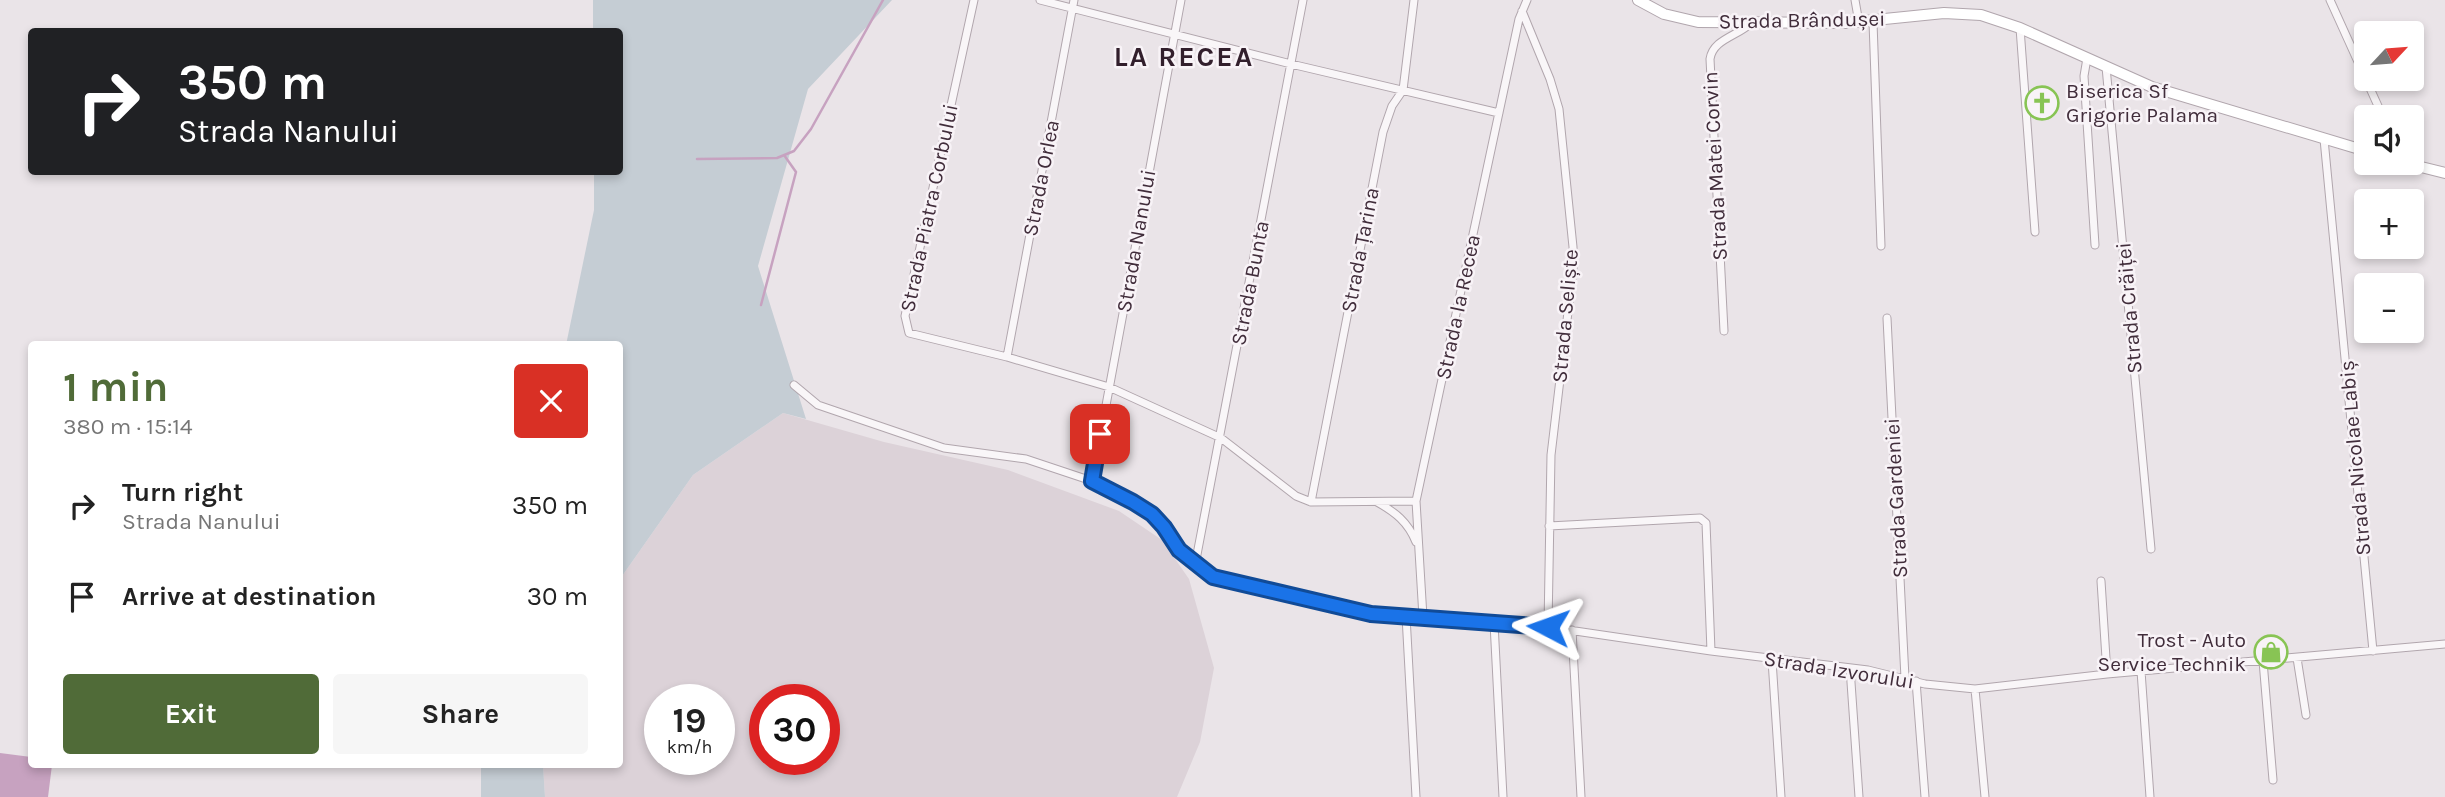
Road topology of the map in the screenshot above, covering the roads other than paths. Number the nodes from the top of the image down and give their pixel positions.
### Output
1 (974, 0) edge
2 (1040, 0) edge
3 (1181, 0) edge
4 (1303, 0) edge
5 (1414, 0) edge
6 (1527, 0) edge
7 (1638, 0) edge
8 (1855, 0) edge
9 (2330, 0) edge
10 (1074, 4) edge
11 (1522, 11) junction
12 (1872, 22) junction
13 (1751, 23) junction
14 (1859, 23) junction
15 (2020, 27) junction
16 (1175, 34) junction
17 (2087, 58) junction
18 (1291, 64) junction
19 (2106, 67) junction
20 (1403, 90) junction
21 (2378, 105) edge
22 (1499, 113) junction
23 (2324, 139) junction
24 (2354, 148) edge
25 (2424, 168) edge
26 (2445, 173) edge
27 (2035, 232) dead end
28 (2095, 244) dead end
29 (1881, 246) dead end
30 (1887, 318) dead end
31 (1724, 331) dead end
32 (1007, 357) junction
33 (794, 385) dead end
34 (1109, 387) junction
35 (1221, 438) junction
36 (1092, 481) junction
37 (1311, 502) junction
38 (1376, 502) junction
39 (1416, 502) junction
40 (1549, 526) junction
41 (1419, 548) junction
42 (2151, 549) dead end
43 (1195, 565) junction
44 (2101, 581) dead end
45 (1406, 616) junction
46 (1423, 617) junction
47 (1494, 623) junction
48 (1548, 627) junction
49 (1572, 630) junction
50 (2445, 644) edge
51 (1711, 651) junction
52 (2373, 651) junction
53 (2297, 658) junction
54 (1772, 660) junction
55 (2263, 660) junction
56 (1850, 668) junction
57 (2141, 671) junction
58 (2107, 674) junction
59 (1905, 678) junction
60 (1916, 681) junction
61 (1975, 689) junction
62 (2306, 715) dead end
63 (2273, 780) dead end
64 (1416, 797) edge
65 (1503, 797) edge
66 (1581, 797) edge
67 (1781, 797) edge
68 (1859, 797) edge
69 (1925, 797) edge
70 (1986, 797) edge
71 (2150, 797) edge

1 - 32 street, Strada Piatra Corbului
2 - 10 street
3 - 16 street, Strada Nanului
4 - 18 street, Strada Bunta
5 - 20 street, Strada Țarina
6 - 11 street, Strada la Recea
7 - 13 main road, Strada Brândușei
8 - 14 street
9 - 21 street
10 - 16 street
10 - 32 street, Strada Orlea
11 - 22 street, Strada la Recea
11 - 40 street, Strada Seliște
12 - 14 main road, Strada Brândușei
12 - 15 main road, Strada Brândușei
12 - 29 street
13 - 14 main road, Strada Brândușei
13 - 31 street, Strada Matei Corvin
15 - 17 main road, Strada Brândușei
15 - 27 street
16 - 18 street
16 - 34 street, Strada Nanului
17 - 19 main road, Strada Brândușei
17 - 28 street
18 - 20 street
18 - 35 street, Strada Bunta
19 - 23 main road, Strada Brândușei
19 - 42 street, Strada Crăiței
20 - 22 street
20 - 37 street, Strada Țarina
22 - 39 street, Strada la Recea
23 - 24 main road, Strada Brândușei
23 - 52 street, Strada Nicolae Labiș
25 - 26 main road
30 - 59 street, Strada Gardeniei
32 - 34 street, Strada Piatra Corbului
33 - 36 street, Strada Izvorului
34 - 35 street, Strada Piatra Corbului
34 - 36 street, Strada Nanului
35 - 37 street, Strada Piatra Corbului
35 - 43 street, Strada Bunta
36 - 43 street, Strada Izvorului
37 - 38 street
38 - 39 street
38 - 41 street
39 - 41 street, Strada la Recea
40 - 48 street, Strada Seliște
40 - 51 street
41 - 46 street, Strada la Recea
43 - 45 street, Strada Izvorului
44 - 58 street
45 - 46 street, Strada Izvorului
45 - 64 street
46 - 47 street, Strada Izvorului
47 - 48 street, Strada Izvorului
47 - 65 street
48 - 49 street, Strada Izvorului
49 - 51 street, Strada Izvorului
49 - 66 street
50 - 52 street, Strada Izvorului
51 - 54 street, Strada Izvorului
52 - 53 street, Strada Izvorului
53 - 55 street, Strada Izvorului
53 - 62 street
54 - 56 street, Strada Izvorului
54 - 67 street
55 - 57 street, Strada Izvorului
55 - 63 street
56 - 59 street, Strada Izvorului
56 - 68 street
57 - 58 street, Strada Izvorului
57 - 71 street
58 - 61 street, Strada Izvorului
59 - 60 street, Strada Izvorului
60 - 61 street, Strada Izvorului
60 - 69 street
61 - 70 street

